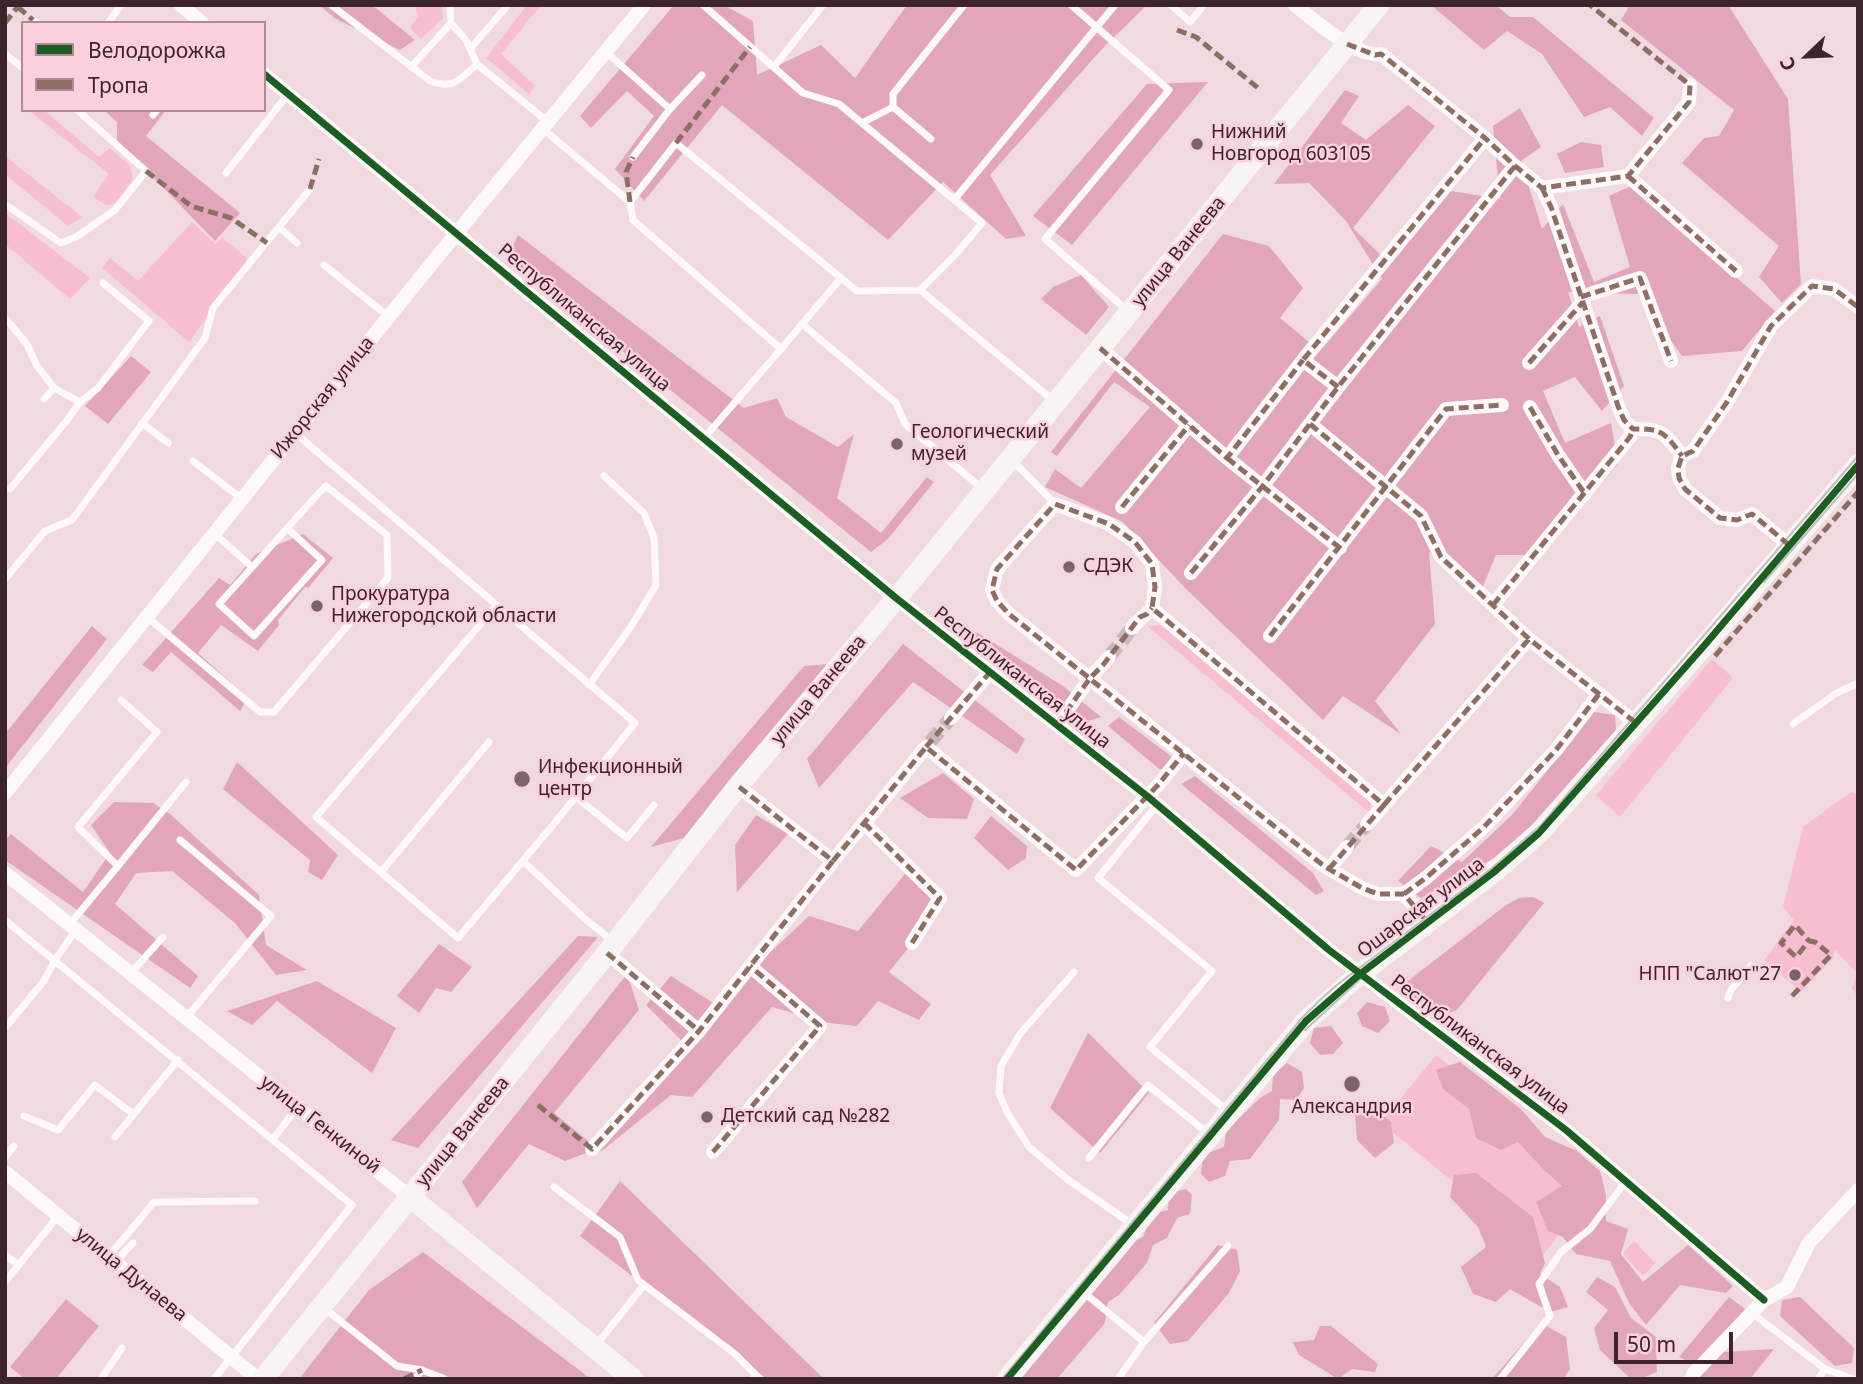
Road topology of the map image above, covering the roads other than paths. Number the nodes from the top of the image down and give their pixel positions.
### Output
1 (121, 5) edge
2 (181, 5) edge
3 (331, 5) edge
4 (450, 5) edge
5 (508, 5) edge
6 (644, 5) edge
7 (703, 5) edge
8 (823, 5) edge
9 (964, 5) edge
10 (1071, 5) edge
11 (1115, 5) edge
12 (1171, 5) edge
13 (1204, 5) edge
14 (1295, 5) edge
15 (1379, 5) edge
16 (109, 21) edge
17 (200, 21) edge
18 (452, 23) junction
19 (1097, 27) junction
20 (1348, 44) junction
21 (470, 48) junction
22 (606, 52) junction
23 (5, 54) edge
24 (477, 64) junction
25 (21, 66) edge
26 (411, 67) junction
27 (774, 67) junction
28 (702, 75) dead end
29 (266, 76) edge
30 (1690, 85) dead end
31 (288, 94) junction
32 (893, 107) junction
33 (670, 109) junction
34 (79, 112) edge
35 (862, 123) junction
36 (545, 126) junction
37 (1485, 138) junction
38 (931, 139) dead end
39 (633, 158) dead end
40 (1515, 166) junction
41 (226, 173) dead end
42 (1628, 176) junction
43 (1542, 188) junction
44 (310, 189) dead end
45 (954, 200) junction
46 (630, 202) junction
47 (5, 204) edge
48 (280, 228) junction
49 (457, 233) junction
50 (297, 243) dead end
51 (324, 265) dead end
52 (1737, 271) dead end
53 (841, 278) junction
54 (103, 283) dead end
55 (920, 290) junction
56 (1582, 300) junction
57 (1858, 307) edge
58 (1130, 312) junction
59 (389, 317) junction
60 (5, 318) edge
61 (802, 324) junction
62 (1100, 348) junction
63 (780, 349) junction
64 (1303, 360) junction
65 (1671, 361) dead end
66 (1529, 363) dead end
67 (1338, 387) junction
68 (54, 388) junction
69 (44, 399) dead end
70 (80, 402) junction
71 (1056, 403) junction
72 (1502, 405) dead end
73 (1530, 407) dead end
74 (142, 423) junction
75 (1310, 424) junction
76 (1189, 425) junction
77 (1633, 429) junction
78 (295, 433) junction
79 (704, 438) junction
80 (168, 443) dead end
81 (1682, 456) junction
82 (1010, 458) junction
83 (1227, 458) junction
84 (193, 461) dead end
85 (1858, 465) edge
86 (604, 476) dead end
87 (1262, 486) junction
88 (1387, 487) junction
89 (10, 489) dead end
90 (984, 490) junction
91 (1585, 494) junction
92 (242, 499) junction
93 (1055, 504) junction
94 (1122, 507) dead end
95 (287, 528) junction
96 (214, 533) junction
97 (1789, 545) junction
98 (1340, 548) junction
99 (252, 567) junction
100 (1191, 573) dead end
101 (5, 579) edge
102 (896, 598) junction
103 (1493, 605) junction
104 (496, 606) junction
105 (1152, 608) junction
106 (147, 617) junction
107 (1132, 628) tunnel mouth
108 (1270, 636) dead end
109 (1529, 639) junction
110 (1109, 657) tunnel mouth
111 (990, 672) junction
112 (1090, 678) junction
113 (1858, 683) edge
114 (589, 685) junction
115 (1599, 694) junction
116 (121, 700) dead end
117 (951, 718) tunnel mouth
118 (1636, 723) junction
119 (1793, 724) dead end
120 (1057, 725) junction
121 (489, 742) dead end
122 (1184, 753) junction
123 (186, 782) dead end
124 (738, 786) junction
125 (5, 793) edge
126 (576, 796) junction
127 (1152, 801) junction
128 (654, 805) dead end
129 (1384, 805) junction
130 (864, 823) junction
131 (1367, 824) tunnel mouth
132 (180, 840) dead end
133 (1348, 847) tunnel mouth
134 (523, 861) junction
135 (833, 861) junction
136 (118, 866) junction
137 (1329, 869) junction
138 (381, 872) junction
139 (5, 873) edge
140 (1404, 894) junction
141 (5, 920) edge
142 (1428, 923) junction
143 (73, 927) junction
144 (163, 937) dead end
145 (912, 943) dead end
146 (611, 948) junction
147 (55, 960) junction
148 (750, 966) junction
149 (1751, 966) dead end
150 (1074, 972) dead end
151 (130, 974) junction
152 (1360, 974) junction
153 (1728, 998) dead end
154 (5, 1012) edge
155 (13, 1018) junction
156 (186, 1018) junction
157 (5, 1028) edge
158 (699, 1031) junction
159 (178, 1060) junction
160 (297, 1108) junction
161 (1230, 1112) junction
162 (133, 1114) junction
163 (24, 1116) dead end
164 (1210, 1135) junction
165 (115, 1138) dead end
166 (273, 1139) junction
167 (14, 1146) dead end
168 (592, 1149) dead end
169 (713, 1152) dead end
170 (5, 1157) edge
171 (1088, 1158) dead end
172 (5, 1172) edge
173 (1626, 1181) junction
174 (554, 1187) dead end
175 (1858, 1189) edge
176 (410, 1197) junction
177 (255, 1201) dead end
178 (58, 1216) junction
179 (1136, 1227) junction
180 (132, 1243) dead end
181 (1228, 1246) dead end
182 (5, 1255) edge
183 (111, 1259) junction
184 (19, 1265) junction
185 (5, 1282) edge
186 (645, 1285) junction
187 (1081, 1290) junction
188 (1764, 1300) junction
189 (322, 1306) junction
190 (1752, 1313) junction
191 (1144, 1342) junction
192 (122, 1348) dead end
193 (594, 1348) junction
194 (232, 1357) junction
195 (1825, 1369) junction
196 (422, 1370) junction
197 (757, 1377) edge
198 (101, 1379) edge
199 (214, 1379) edge
200 (258, 1379) edge
201 (263, 1379) edge
202 (415, 1379) edge
203 (445, 1379) edge
204 (633, 1379) edge
205 (1007, 1379) edge
206 (1118, 1379) edge
207 (1500, 1379) edge
208 (1691, 1379) edge
209 (1818, 1379) edge
210 (1853, 1379) edge

1 - 16 lane
2 - 17 street
3 - 26 lane
4 - 18 lane
5 - 21 lane
6 - 22 street, Ижорская улица
7 - 27 lane
8 - 27 lane
9 - 32 lane
10 - 19 lane
11 - 19 lane
12 - 13 lane
14 - 20 street
15 - 20 main road, улица Ванеева
18 - 21 lane
18 - 26 lane
19 - 45 lane
19 - 58 lane
20 - 37 street
20 - 58 main road, улица Ванеева
21 - 24 lane
22 - 33 lane
22 - 36 street, Ижорская улица
23 - 25 lane
24 - 26 lane
24 - 36 lane
27 - 35 lane
28 - 33 lane
29 - 31 street, Республиканская улица
30 - 42 street
31 - 41 lane
31 - 49 street, Республиканская улица
32 - 35 lane
32 - 38 lane
33 - 39 lane
34 - 47 lane
35 - 45 lane
36 - 46 lane
36 - 49 street, Ижорская улица
37 - 40 street
37 - 64 street
40 - 43 street
40 - 67 street
42 - 43 street
42 - 52 street
43 - 56 street
44 - 48 lane
45 - 55 lane
46 - 53 lane
46 - 63 lane
48 - 50 lane
48 - 74 lane
49 - 59 street, Ижорская улица
49 - 79 street, Республиканская улица
51 - 59 lane
53 - 55 lane
53 - 61 lane
54 - 70 lane
55 - 71 lane
56 - 65 street
56 - 66 street
56 - 77 street
57 - 81 street
58 - 62 main road, улица Ванеева
59 - 78 street, Ижорская улица
60 - 68 lane
61 - 63 lane
61 - 90 lane
62 - 71 main road, улица Ванеева
62 - 76 street
63 - 79 lane
64 - 67 street
64 - 83 street
67 - 75 street
68 - 69 lane
68 - 70 lane
70 - 89 lane
71 - 82 main road, улица Ванеева
72 - 88 street
73 - 91 street
74 - 80 lane
74 - 101 lane
75 - 87 street
75 - 88 street
76 - 83 street
76 - 94 street
77 - 81 street
77 - 91 street
78 - 92 street, Ижорская улица
78 - 104 lane
79 - 102 street, Республиканская улица
81 - 97 street
82 - 90 main road, улица Ванеева
82 - 93 lane
83 - 87 street
84 - 92 lane
85 - 97 main road, Ошарская улица
86 - 114 lane
87 - 98 street
87 - 100 street
88 - 98 street
88 - 103 street
90 - 102 main road, улица Ванеева
91 - 103 street
92 - 96 street, Ижорская улица
93 - 105 street
93 - 112 street
95 - 99 lane
95 - 99 lane
95 - 106 lane
96 - 99 lane
96 - 106 street, Ижорская улица
97 - 118 main road, Ошарская улица
98 - 108 street
102 - 111 street, Республиканская улица
102 - 124 main road, улица Ванеева
103 - 109 street
104 - 114 lane
104 - 138 lane
105 - 107 street
105 - 129 street
106 - 125 street, Ижорская улица
109 - 115 street
109 - 129 street
110 - 112 street
111 - 117 street
111 - 120 street, Республиканская улица
112 - 120 street
112 - 122 street
113 - 119 lane
114 - 126 lane
115 - 118 street
115 - 140 street
116 - 136 lane
118 - 142 main road, Ошарская улица
120 - 127 street, Республиканская улица
121 - 138 lane
122 - 127 street
122 - 137 street
123 - 136 lane
124 - 135 street
124 - 146 main road, улица Ванеева
126 - 128 lane
126 - 134 lane
127 - 130 street
127 - 152 street, Республиканская улица
127 - 161 lane
129 - 131 street
130 - 135 street
130 - 145 street
132 - 156 lane
133 - 137 street
134 - 138 lane
134 - 146 lane
135 - 148 street
136 - 143 lane
137 - 140 street
139 - 143 street, улица Генкиной
140 - 142 street
141 - 147 lane
142 - 152 main road, Ошарская улица
143 - 147 lane
143 - 151 street, улица Генкиной
144 - 151 lane
146 - 158 street
146 - 176 main road, улица Ванеева
147 - 155 lane
147 - 159 lane
148 - 158 street
148 - 169 street
149 - 153 lane
150 - 179 lane
151 - 156 street, улица Генкиной
152 - 161 main road, Ошарская улица
152 - 173 street, Республиканская улица
154 - 155 lane
155 - 157 lane
156 - 160 street, улица Генкиной
158 - 168 street
159 - 162 lane
159 - 166 lane
160 - 166 lane
160 - 176 street, улица Генкиной
161 - 164 main road, Ошарская улица
162 - 163 lane
162 - 165 lane
164 - 171 lane
164 - 179 main road, Ошарская улица
166 - 194 lane
167 - 170 lane
172 - 178 street, улица Дунаева
173 - 188 street, Республиканская улица
173 - 207 lane
174 - 186 lane
175 - 188 street
176 - 189 main road, улица Ванеева
176 - 193 main road, улица Генкиной
177 - 183 lane
178 - 183 street, улица Дунаева
178 - 184 lane
179 - 187 main road, Ошарская улица
180 - 183 lane
181 - 191 lane
182 - 184 lane
183 - 194 street, улица Дунаева
184 - 185 lane
186 - 193 lane
186 - 197 lane
187 - 191 lane
187 - 205 main road, Ошарская улица
188 - 190 street
189 - 196 lane
189 - 201 main road, улица Ванеева
190 - 195 lane
190 - 208 street
191 - 206 lane
192 - 198 lane
193 - 204 main road, улица Генкиной
194 - 199 lane
194 - 200 street, улица Дунаева
195 - 209 lane
195 - 210 lane
196 - 202 lane
196 - 203 lane

